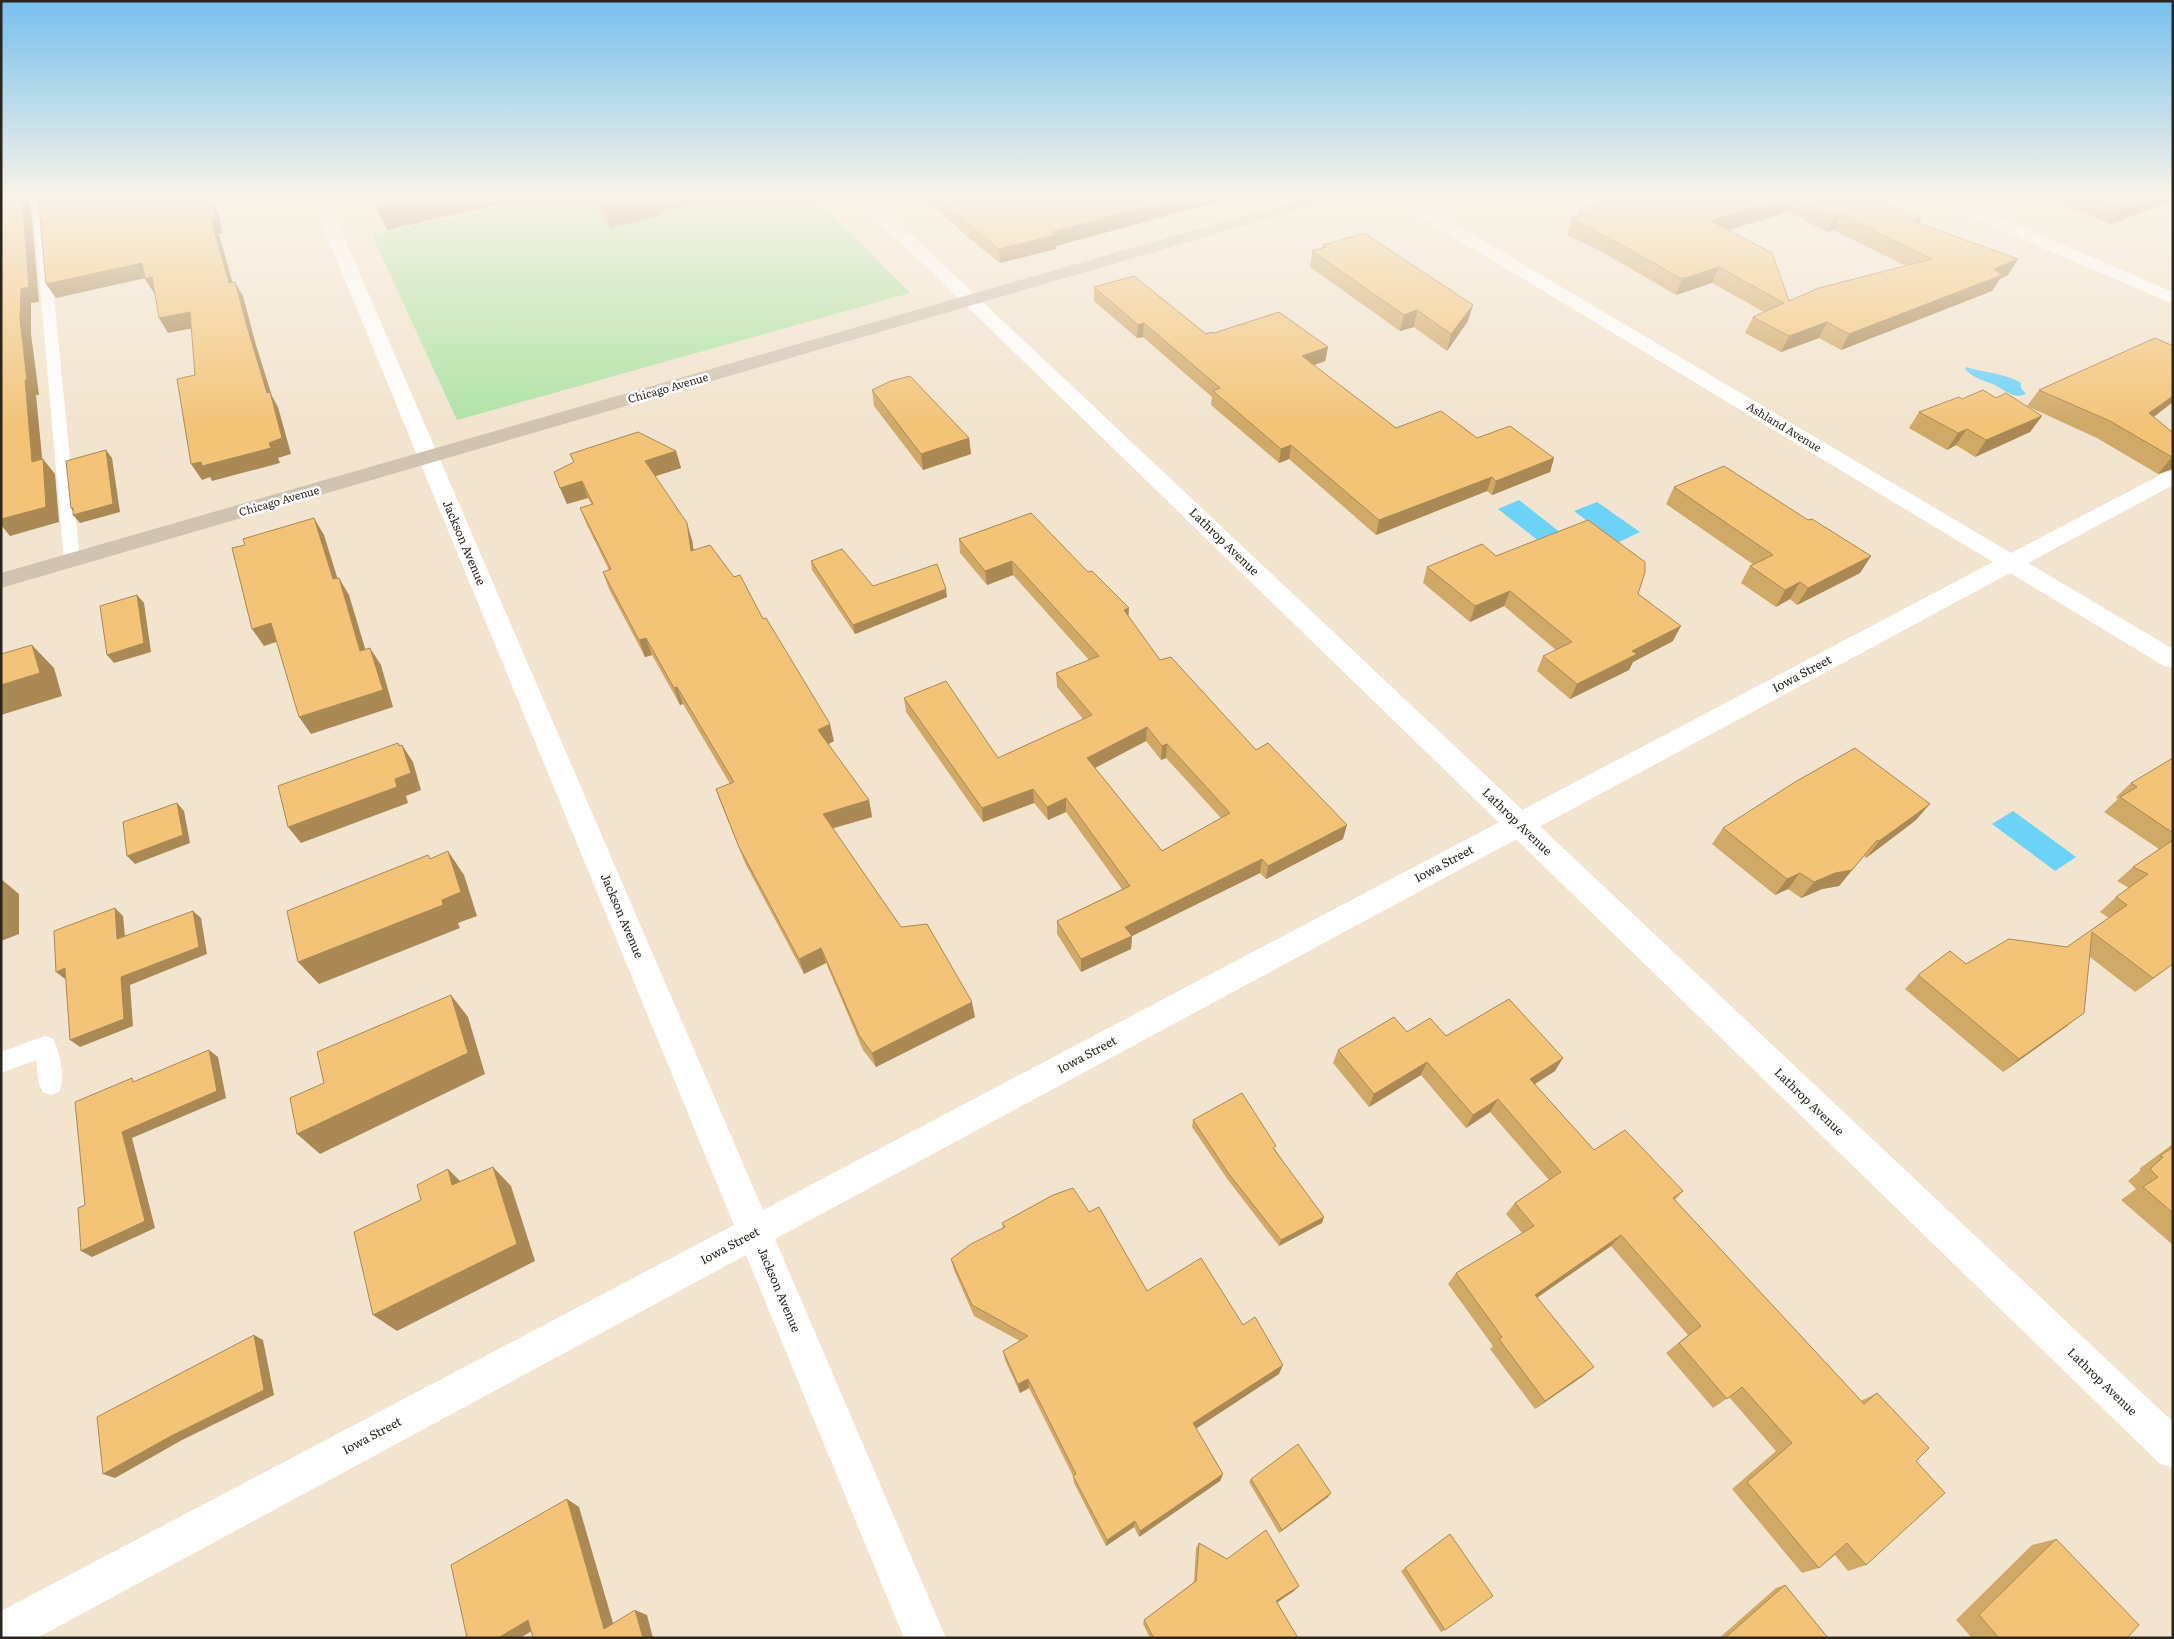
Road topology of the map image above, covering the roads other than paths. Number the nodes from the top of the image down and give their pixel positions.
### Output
1 (45, 271) edge
2 (350, 271) edge
3 (941, 271) edge
4 (1069, 271) edge
5 (1522, 271) edge
6 (2110, 271) edge
7 (2173, 299) edge
8 (971, 300) junction
9 (428, 458) junction
10 (2173, 476) edge
11 (72, 561) junction
12 (2010, 562) junction
13 (1, 581) edge
14 (2173, 660) edge
15 (1519, 824) junction
16 (1, 1063) edge
17 (51, 1084) dead end
18 (755, 1232) junction
19 (2173, 1449) edge
20 (1, 1634) edge
21 (926, 1638) edge

1 - 11 lane
2 - 9 street, Jackson Avenue
3 - 8 street, Lathrop Avenue
4 - 8 main road, Chicago Avenue
5 - 12 street, Ashland Avenue
6 - 7 street
8 - 9 main road, Chicago Avenue
8 - 15 street, Lathrop Avenue
9 - 11 main road, Chicago Avenue
9 - 18 street, Jackson Avenue
10 - 12 street, Iowa Street
11 - 13 main road, Chicago Avenue
12 - 14 street, Ashland Avenue
12 - 15 street, Iowa Street
15 - 18 street, Iowa Street
15 - 19 street, Lathrop Avenue
16 - 17 lane
18 - 20 street, Iowa Street
18 - 21 street, Jackson Avenue

